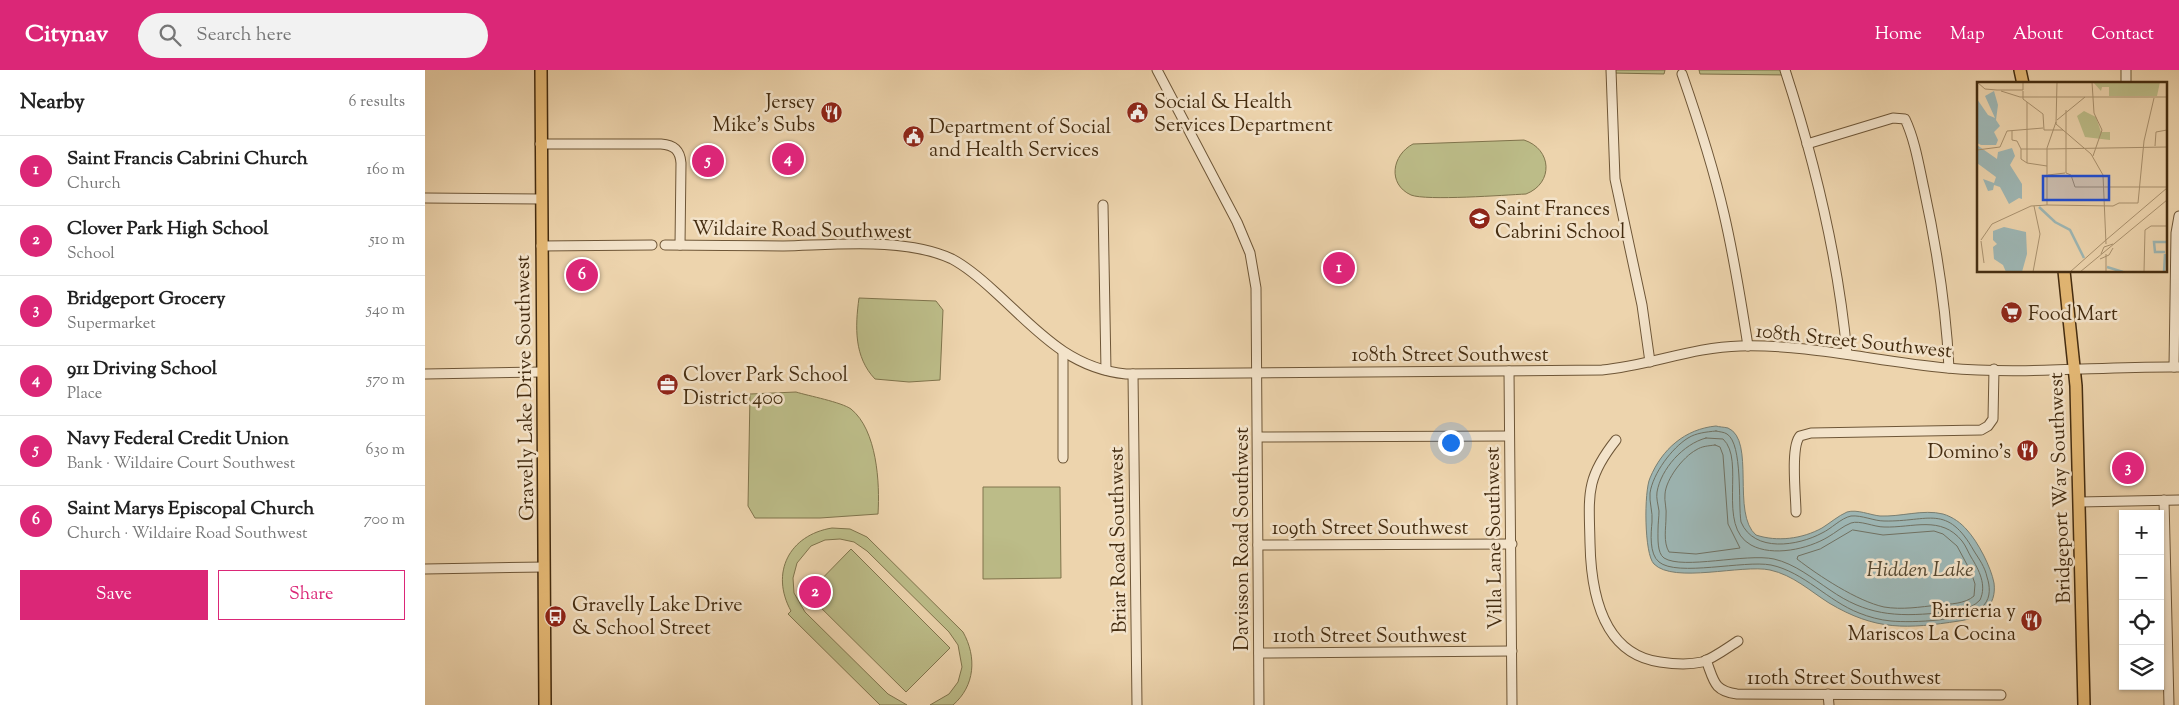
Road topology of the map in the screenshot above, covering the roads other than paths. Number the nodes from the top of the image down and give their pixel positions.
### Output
1 (541, 70) edge
2 (1157, 70) edge
3 (1611, 70) edge
4 (1785, 70) edge
5 (1682, 74) dead end
6 (540, 144) junction
7 (1807, 144) junction
8 (425, 198) edge
9 (541, 199) junction
10 (1103, 205) dead end
11 (2179, 216) edge
12 (652, 245) dead end
13 (665, 245) dead end
14 (680, 245) junction
15 (541, 246) junction
16 (2063, 272) edge
17 (1748, 346) junction
18 (1063, 353) junction
19 (1847, 354) junction
20 (1650, 362) junction
21 (2176, 367) edge
22 (1949, 368) junction
23 (2075, 368) junction
24 (1994, 369) junction
25 (1106, 370) junction
26 (1509, 371) junction
27 (542, 372) junction
28 (425, 374) edge
29 (1133, 374) junction
30 (1258, 374) junction
31 (1509, 436) junction
32 (1258, 437) junction
33 (1616, 440) dead end
34 (1063, 458) dead end
35 (2164, 500) junction
36 (2179, 500) edge
37 (2079, 502) junction
38 (1796, 512) dead end
39 (1511, 544) junction
40 (1258, 545) junction
41 (544, 567) junction
42 (425, 568) edge
43 (1738, 642) dead end
44 (1512, 651) junction
45 (1259, 653) junction
46 (1706, 660) junction
47 (1828, 694) junction
48 (2001, 695) dead end
49 (545, 705) edge
50 (1137, 705) edge
51 (1259, 705) edge
52 (1513, 705) edge
53 (1829, 705) edge
54 (2084, 705) edge
55 (2169, 705) edge

1 - 6 main road, Gravelly Lake Drive Southwest
2 - 30 street, Davisson Road Southwest
3 - 20 street
4 - 7 street
5 - 17 street
6 - 9 main road, Gravelly Lake Drive Southwest
6 - 14 street
7 - 19 street
7 - 22 street
8 - 9 street
9 - 15 main road, Gravelly Lake Drive Southwest
10 - 25 street
11 - 21 street
12 - 15 street
13 - 14 street, Wildaire Road Southwest
14 - 18 street, Wildaire Road Southwest
15 - 27 main road, Gravelly Lake Drive Southwest
16 - 23 main road, Bridgeport Way Southwest
17 - 19 street, 108th Street Southwest
17 - 20 street, 108th Street Southwest
18 - 25 street, Wildaire Road Southwest
18 - 34 street
19 - 22 street, 108th Street Southwest
20 - 26 street, 108th Street Southwest
21 - 23 street, 108th Street Southwest
22 - 24 street, 108th Street Southwest
23 - 24 street, 108th Street Southwest
23 - 37 main road, Bridgeport Way Southwest
24 - 38 street
25 - 29 street, Wildaire Road Southwest
26 - 30 street, 108th Street Southwest
26 - 31 street, Villa Lane Southwest
27 - 28 street
27 - 41 main road, Gravelly Lake Drive Southwest
29 - 30 street, Wildaire Road Southwest
29 - 50 street, Briar Road Southwest
30 - 32 street, Davisson Road Southwest
31 - 32 street
31 - 39 street, Villa Lane Southwest
32 - 40 street, Davisson Road Southwest
33 - 46 street, 110th Street Southwest
35 - 36 street
35 - 37 street
35 - 55 street
37 - 54 main road, Bridgeport Way Southwest
39 - 40 street, 109th Street Southwest
39 - 44 street, Villa Lane Southwest
40 - 45 street, Davisson Road Southwest
41 - 42 street
41 - 49 main road, Gravelly Lake Drive Southwest
43 - 46 street, 110th Street Southwest
44 - 45 street, 110th Street Southwest
44 - 52 street, Villa Lane Southwest
45 - 51 street, Davisson Road Southwest
46 - 47 street, 110th Street Southwest
47 - 48 street, 110th Street Southwest
47 - 53 street

